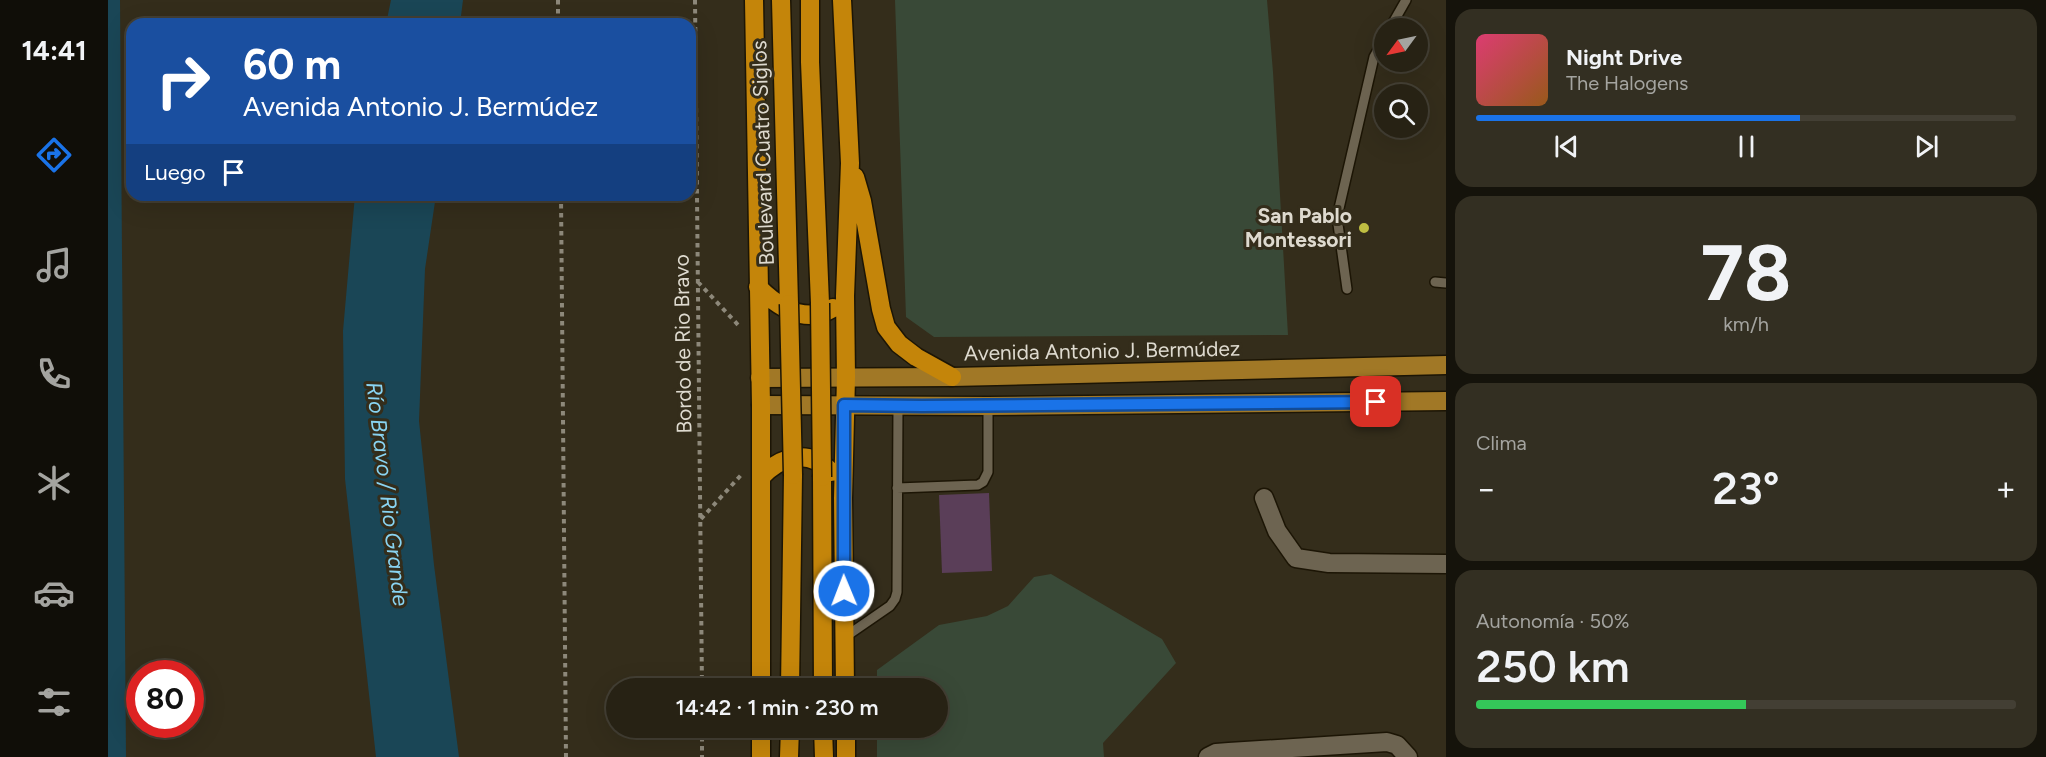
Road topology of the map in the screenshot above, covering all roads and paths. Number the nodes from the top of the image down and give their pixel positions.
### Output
1 (558, 0) edge
2 (695, 0) edge
3 (754, 0) edge
4 (781, 0) edge
5 (810, 0) edge
6 (842, 0) edge
7 (1406, 0) edge
8 (558, 18) edge
9 (695, 18) edge
10 (1396, 18) edge
11 (1374, 57) edge
12 (696, 94) edge
13 (850, 163) junction
14 (561, 201) edge
15 (698, 281) junction
16 (1435, 282) dead end
17 (1446, 283) edge
18 (758, 287) junction
19 (1347, 289) dead end
20 (845, 296) junction
21 (759, 347) junction
22 (1446, 365) edge
23 (846, 377) junction
24 (952, 377) junction
25 (760, 378) junction
26 (1446, 401) edge
27 (760, 405) junction
28 (844, 405) junction
29 (898, 406) junction
30 (988, 406) junction
31 (760, 453) junction
32 (761, 477) junction
33 (897, 488) junction
34 (843, 491) junction
35 (1264, 498) dead end
36 (700, 520) junction
37 (1446, 564) edge
38 (845, 637) junction
39 (702, 678) edge
40 (761, 678) edge
41 (790, 678) edge
42 (823, 678) edge
43 (845, 678) edge
44 (702, 738) edge
45 (761, 738) edge
46 (790, 738) edge
47 (823, 738) edge
48 (846, 738) edge
49 (566, 757) edge
50 (702, 757) edge
51 (761, 757) edge
52 (789, 757) edge
53 (824, 757) edge
54 (846, 757) edge
55 (1208, 757) edge
56 (1408, 757) edge

1 - 8 path
2 - 9 path, Bordo de Rio Bravo
3 - 18 highway
4 - 41 highway, Boulevard Cuatro Siglos, bridge
5 - 42 highway, bridge
6 - 13 highway
7 - 10 lane
11 - 19 lane
12 - 15 path, Bordo de Rio Bravo
13 - 20 highway
13 - 24 highway
14 - 49 path
15 - 21 path
15 - 36 path, Bordo de Rio Bravo
16 - 17 lane
18 - 20 highway
18 - 21 highway
20 - 23 highway
21 - 25 highway
22 - 24 main road, Avenida Antonio J. Bermúdez
23 - 24 main road, Avenida Antonio J. Bermúdez
23 - 25 main road, Avenida Antonio J. Bermúdez
23 - 28 highway
25 - 27 highway
26 - 30 main road
27 - 28 main road
27 - 31 highway
28 - 29 main road
28 - 34 highway
29 - 30 main road
29 - 33 lane
30 - 33 lane
31 - 32 highway
31 - 36 path
32 - 34 highway
32 - 40 highway
33 - 38 lane
34 - 38 highway
35 - 37 street
36 - 39 path, Bordo de Rio Bravo
38 - 43 highway
44 - 50 path
45 - 51 highway
46 - 52 highway
47 - 53 highway
48 - 54 highway
55 - 56 street

